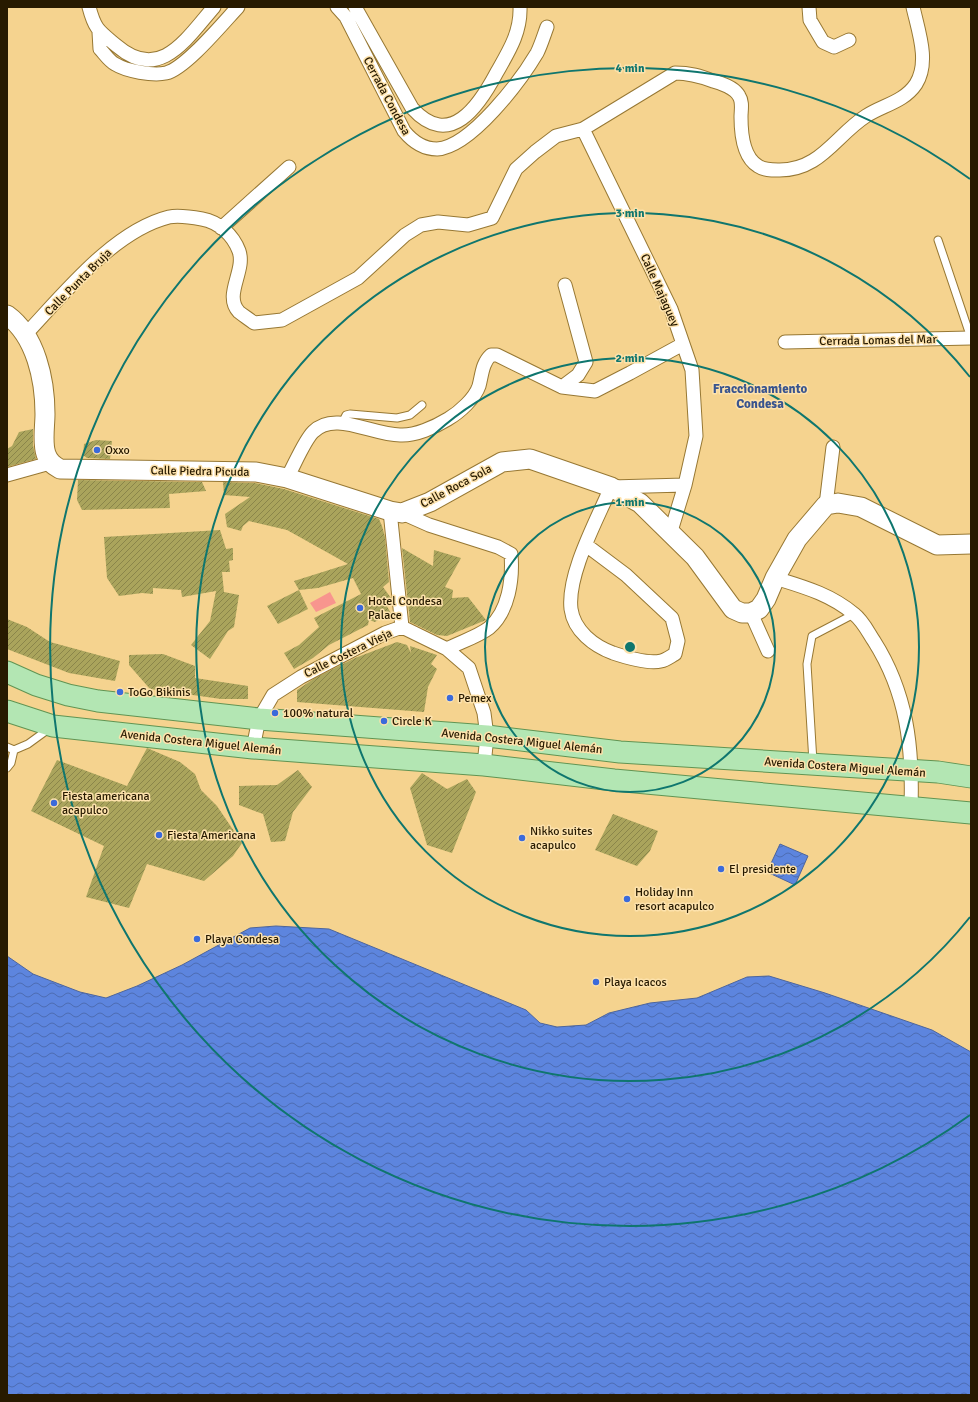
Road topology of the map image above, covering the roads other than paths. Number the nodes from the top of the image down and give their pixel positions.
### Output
1 (89, 7) edge
2 (214, 7) edge
3 (238, 7) edge
4 (337, 7) edge
5 (355, 7) edge
6 (520, 7) edge
7 (808, 7) edge
8 (913, 7) edge
9 (547, 27) dead end
10 (99, 32) junction
11 (849, 40) dead end
12 (583, 129) junction
13 (288, 167) dead end
14 (221, 228) junction
15 (938, 240) dead end
16 (565, 285) dead end
17 (7, 315) edge
18 (25, 336) junction
19 (971, 338) edge
20 (784, 342) dead end
21 (683, 344) junction
22 (568, 388) junction
23 (422, 405) dead end
24 (342, 423) junction
25 (833, 447) dead end
26 (50, 463) junction
27 (7, 475) edge
28 (287, 478) junction
29 (685, 485) junction
30 (611, 487) junction
31 (826, 505) junction
32 (396, 512) junction
33 (671, 532) junction
34 (971, 544) edge
35 (586, 545) junction
36 (775, 578) junction
37 (751, 613) junction
38 (854, 614) junction
39 (402, 627) junction
40 (447, 649) junction
41 (768, 651) dead end
42 (7, 672) edge
43 (7, 711) edge
44 (259, 719) junction
45 (53, 726) junction
46 (487, 736) junction
47 (253, 748) junction
48 (10, 749) edge
49 (484, 765) junction
50 (813, 765) junction
51 (7, 768) edge
52 (912, 772) junction
53 (971, 777) edge
54 (911, 807) junction
55 (971, 813) edge

1 - 10 street
2 - 10 street
3 - 10 street
4 - 9 street, Cerrada Condesa
5 - 6 street, Cerrada Condesa
7 - 11 street
8 - 12 street, Calle Punta Bruja
12 - 14 street, Calle Punta Bruja
12 - 21 street, Calle Majaguey
13 - 14 street
14 - 18 street, Calle Punta Bruja
15 - 19 lane
16 - 22 street
17 - 18 main road
18 - 26 main road
19 - 20 street, Cerrada Lomas del Mar
21 - 22 street
21 - 29 street, Calle Majaguey
22 - 24 street
23 - 24 lane
24 - 28 street
25 - 31 street
26 - 27 street
26 - 28 main road, Calle Piedra Picuda
28 - 32 main road, Calle Piedra Picuda
29 - 30 street
29 - 33 street, Calle Majaguey
30 - 32 main road, Calle Roca Sola
30 - 33 main road, Calle Roca Sola
30 - 35 street
31 - 34 main road
31 - 36 main road
32 - 39 street
32 - 40 street, Calle Piedra Picuda
33 - 37 main road, Calle Roca Sola
35 - 35 street
36 - 37 main road
36 - 38 street
37 - 41 street
38 - 50 lane
38 - 52 street
39 - 40 street, Calle Costera Vieja
39 - 44 street, Calle Costera Vieja
40 - 46 street, Calle Costera Vieja
42 - 44 main road, Avenida Costera Miguel Alemán
43 - 45 main road, Avenida Costera Miguel Alemán
44 - 46 main road, Avenida Costera Miguel Alemán
44 - 47 street, Calle Costera Vieja
45 - 47 main road, Avenida Costera Miguel Alemán
45 - 48 lane
46 - 49 street, Calle Costera Vieja
46 - 50 main road, Avenida Costera Miguel Alemán
47 - 49 main road, Avenida Costera Miguel Alemán
48 - 51 lane
49 - 54 main road, Avenida Costera Miguel Alemán
50 - 52 main road, Avenida Costera Miguel Alemán
52 - 53 main road, Avenida Costera Miguel Alemán
52 - 54 street
54 - 55 main road, Avenida Costera Miguel Alemán

